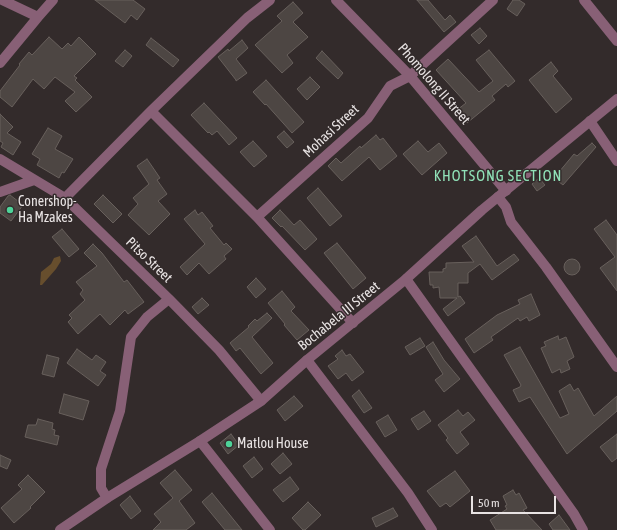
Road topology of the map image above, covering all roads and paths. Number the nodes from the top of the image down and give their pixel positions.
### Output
1 (2, 0) edge
2 (54, 0) edge
3 (270, 0) edge
4 (336, 0) edge
5 (493, 0) edge
6 (584, 0) edge
7 (38, 17) junction
8 (617, 41) edge
9 (0, 62) edge
10 (410, 76) junction
11 (617, 99) edge
12 (150, 111) junction
13 (590, 121) junction
14 (0, 159) edge
15 (617, 161) edge
16 (34, 180) junction
17 (0, 192) edge
18 (502, 194) junction
19 (65, 198) junction
20 (257, 217) junction
21 (406, 279) junction
22 (169, 299) junction
23 (352, 323) junction
24 (307, 360) junction
25 (617, 367) edge
26 (261, 401) junction
27 (200, 441) junction
28 (107, 498) junction
29 (60, 530) edge
30 (270, 530) edge
31 (432, 530) edge
32 (584, 530) edge

1 - 7 street
2 - 7 street
3 - 12 street
4 - 10 street, Phomolong II Street
5 - 10 street, Mohasi Street
6 - 8 street
7 - 9 street
10 - 18 street, Phomolong II Street
10 - 20 street, Mohasi Street
11 - 13 street, Bochabela III Street
12 - 19 street
12 - 20 street
13 - 15 street
13 - 18 street, Bochabela III Street
14 - 16 street, Pitso Street
16 - 17 street
16 - 19 street, Pitso Street
18 - 21 street, Bochabela III Street
18 - 25 street, Phomolong II Street
19 - 22 street, Pitso Street
20 - 23 street
21 - 23 street, Bochabela III Street
21 - 32 street
22 - 26 street, Pitso Street
22 - 28 street
23 - 24 street, Bochabela III Street
24 - 26 street, Bochabela III Street
24 - 31 street
26 - 27 street, Bochabela III Street
27 - 28 street, Bochabela III Street
27 - 30 street
28 - 29 street, Bochabela III Street

